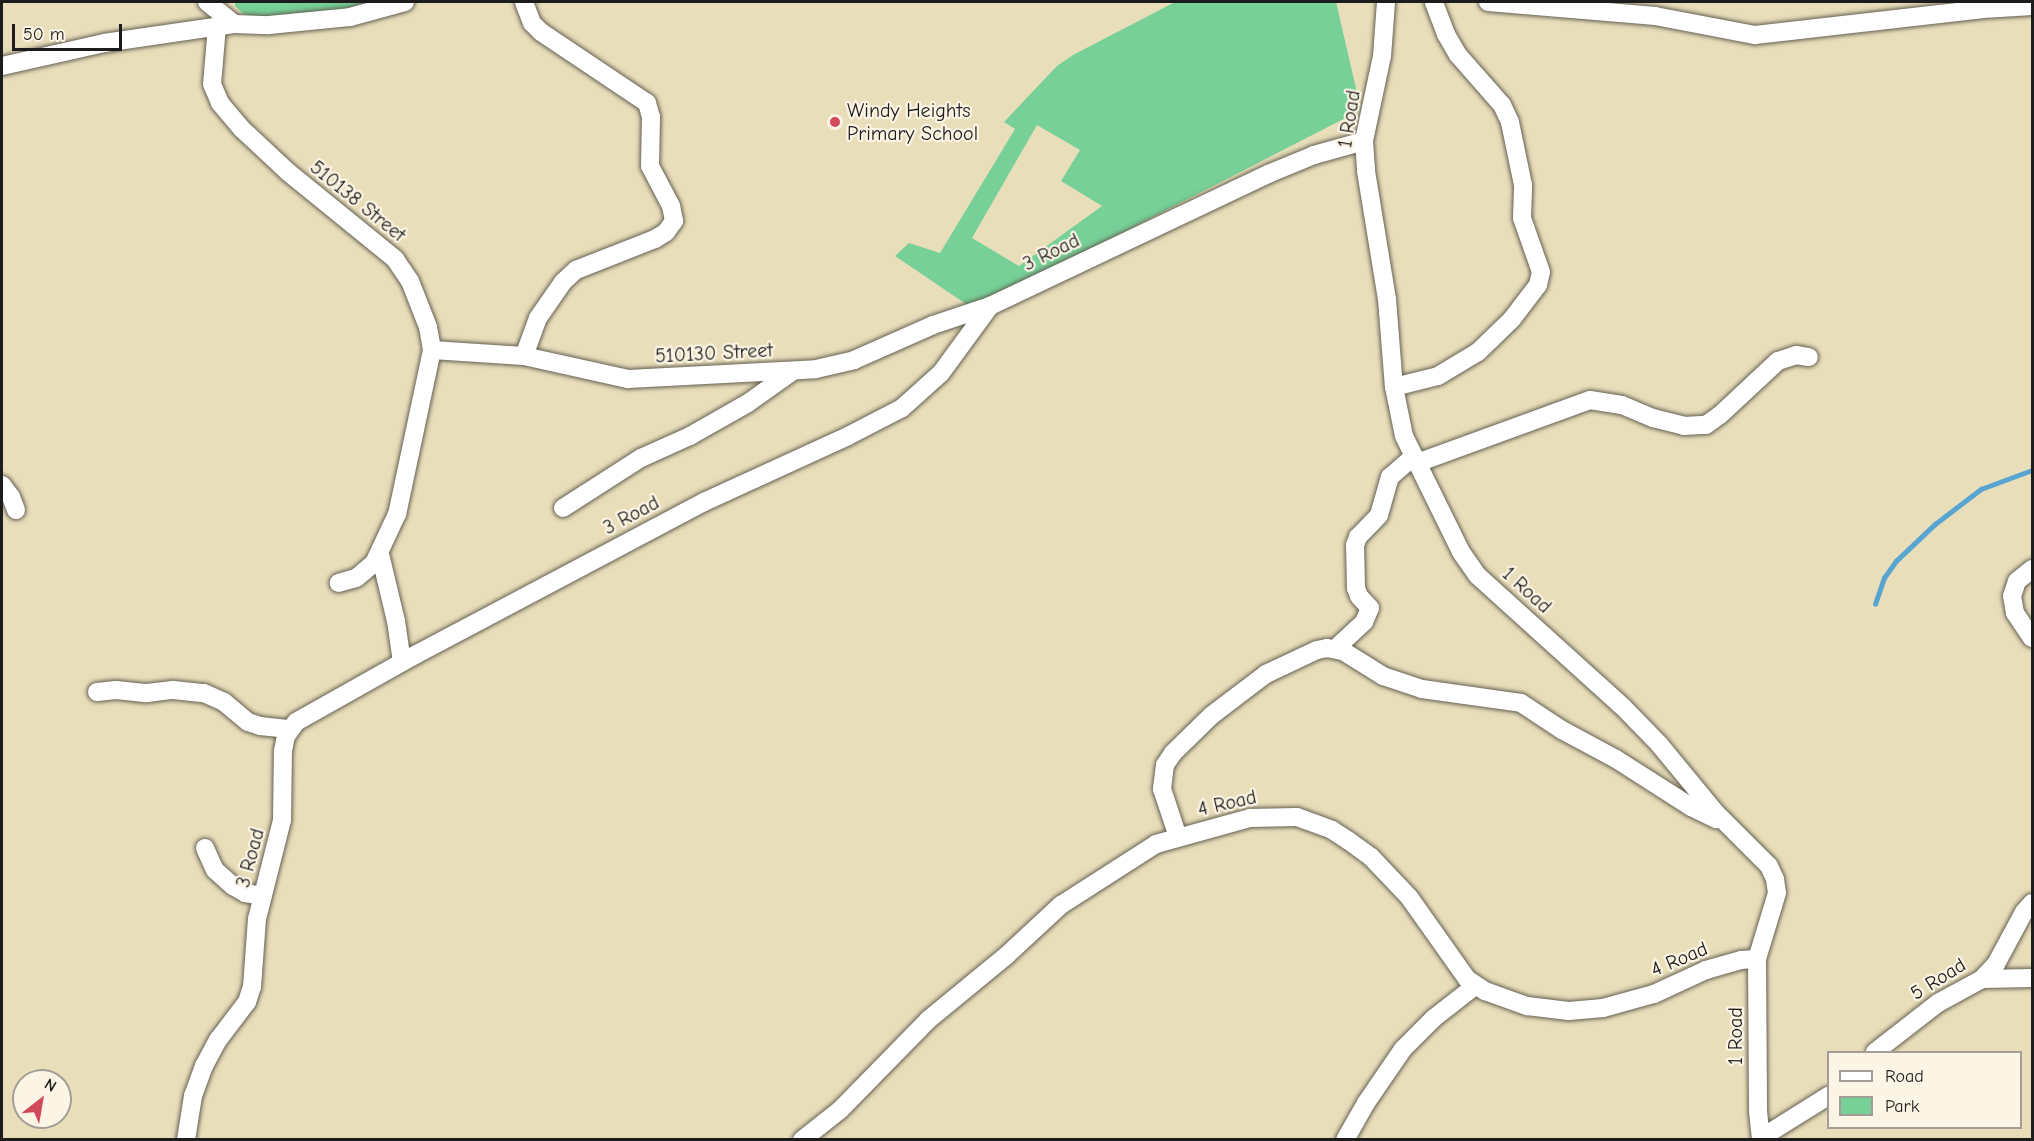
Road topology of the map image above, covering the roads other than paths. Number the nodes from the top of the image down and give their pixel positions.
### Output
1 (207, 2) edge
2 (405, 2) edge
3 (524, 2) edge
4 (1386, 2) edge
5 (1434, 2) edge
6 (1488, 2) edge
7 (2032, 6) edge
8 (225, 25) junction
9 (2, 66) edge
10 (1364, 141) junction
11 (990, 306) junction
12 (432, 350) junction
13 (524, 356) junction
14 (1809, 357) dead end
15 (794, 371) junction
16 (1394, 387) junction
17 (1416, 459) junction
18 (2, 484) edge
19 (562, 508) dead end
20 (16, 510) dead end
21 (380, 554) junction
22 (2032, 569) edge
23 (339, 583) dead end
24 (2026, 617) edge
25 (2032, 638) edge
26 (1335, 649) junction
27 (402, 662) junction
28 (97, 692) dead end
29 (290, 729) junction
30 (1728, 825) junction
31 (1178, 837) junction
32 (205, 848) dead end
33 (263, 896) junction
34 (2032, 903) edge
35 (1757, 959) junction
36 (2032, 978) edge
37 (1982, 979) junction
38 (1475, 986) junction
39 (1878, 1051) edge
40 (1827, 1097) edge
41 (1761, 1139) edge
42 (186, 1140) edge
43 (802, 1140) edge
44 (1345, 1140) edge

1 - 8 street
2 - 8 street
3 - 13 street
4 - 10 street, 1 Road
5 - 16 street
6 - 7 street
8 - 9 street
8 - 12 street, 510138 Street
10 - 11 street, 3 Road
10 - 16 street, 1 Road
11 - 15 street, 510130 Street
11 - 27 street, 3 Road
12 - 13 street, 510130 Street
12 - 21 street, 510138 Street
13 - 15 street, 510130 Street
14 - 17 street
15 - 19 street
16 - 17 street, 1 Road
17 - 26 street
17 - 30 street, 1 Road
18 - 20 street
21 - 23 street, 510138 Street
21 - 27 street
22 - 24 street
24 - 25 street
26 - 30 street
26 - 31 street
27 - 29 street, 3 Road
28 - 29 street
29 - 33 street, 3 Road
30 - 35 street, 1 Road
31 - 38 street, 4 Road
31 - 43 street, 4 Road
32 - 33 street
33 - 42 street, 3 Road
34 - 37 street, 5 Road
35 - 38 street, 4 Road
35 - 41 street, 1 Road
36 - 37 street
37 - 39 street, 5 Road
38 - 44 street
40 - 41 street

